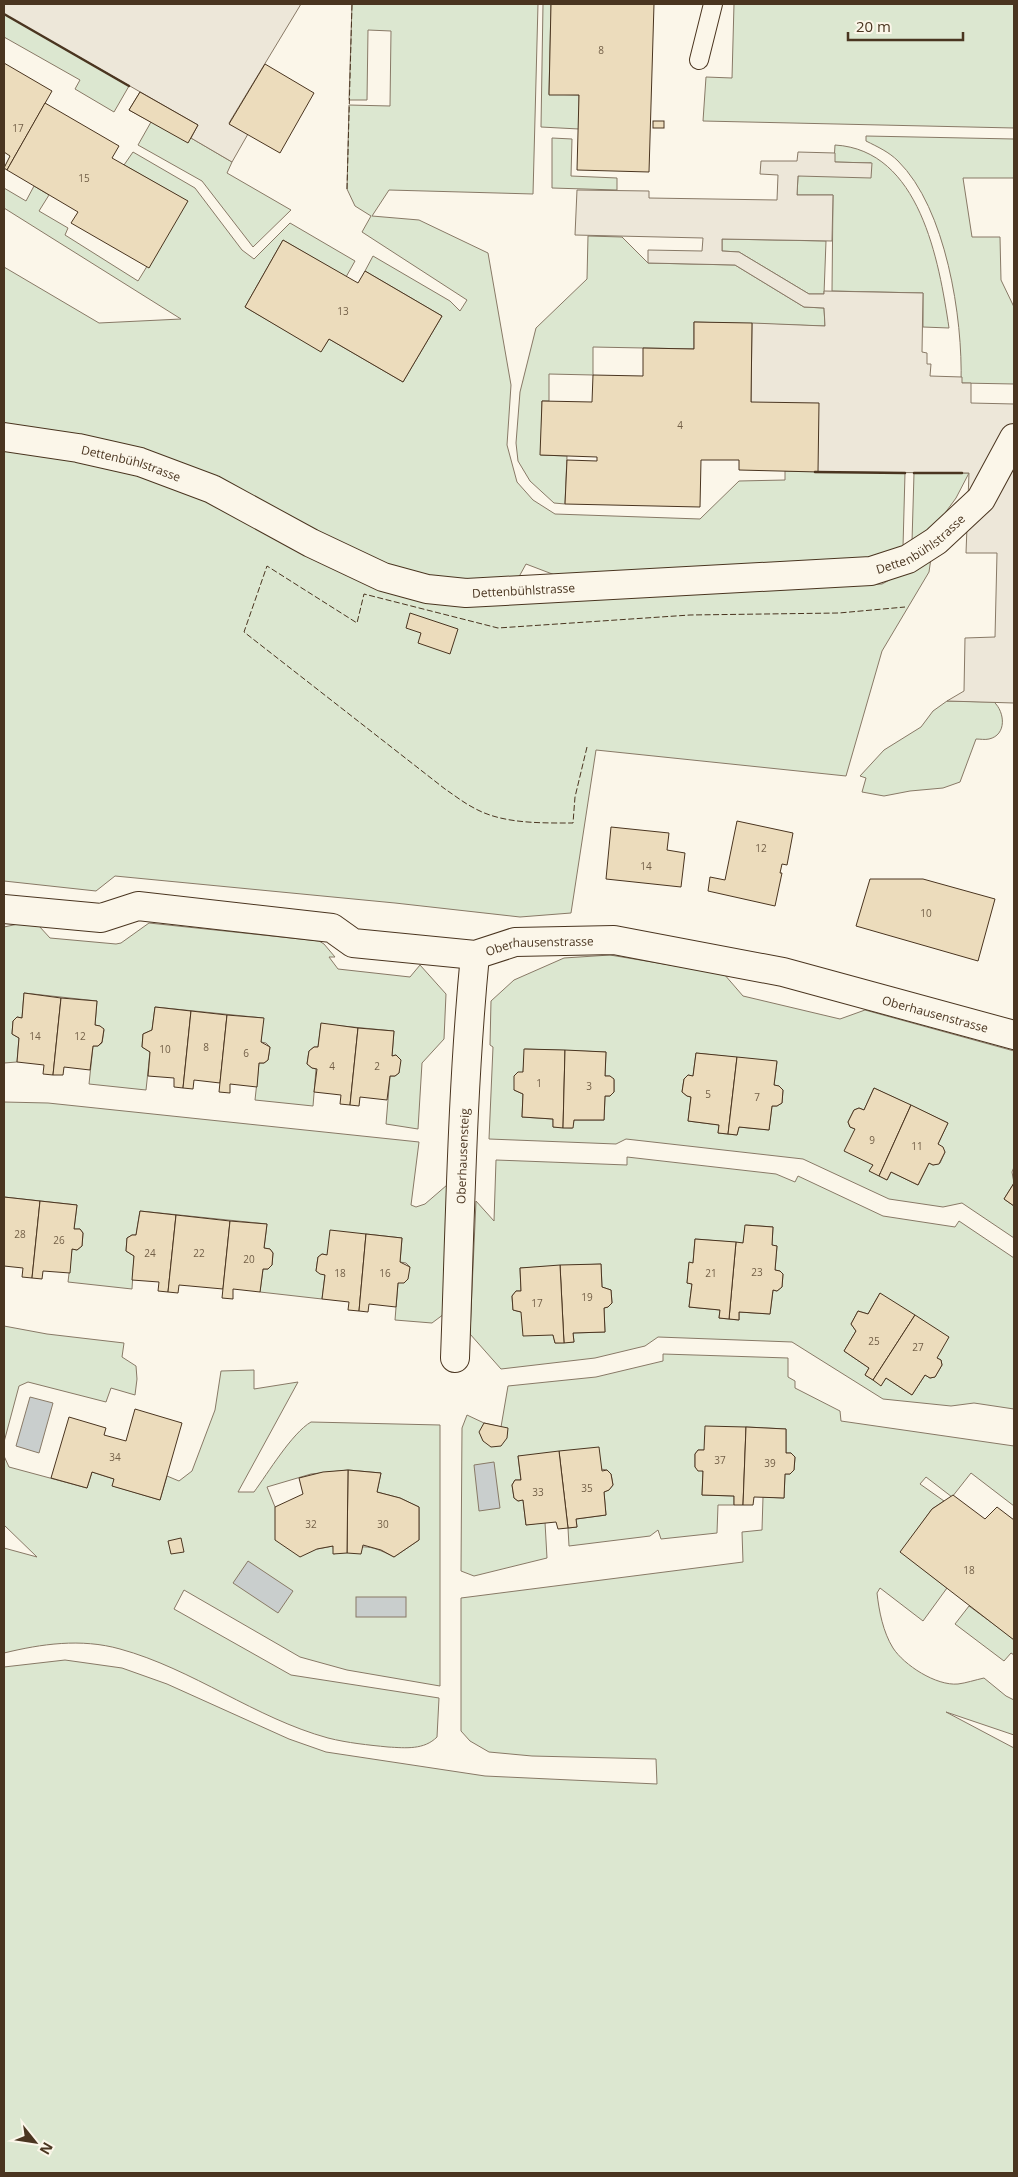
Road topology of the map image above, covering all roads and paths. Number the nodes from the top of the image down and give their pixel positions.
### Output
1 (713, 4) edge
2 (699, 60) dead end
3 (4, 437) edge
4 (1014, 438) edge
5 (4, 909) edge
6 (475, 954) junction
7 (1014, 1035) edge
8 (455, 1358) dead end

1 - 2 lane
3 - 4 street, Dettenbühlstrasse
5 - 6 street, Oberhausenstrasse
6 - 7 street, Oberhausenstrasse
6 - 8 street, Oberhausensteig

